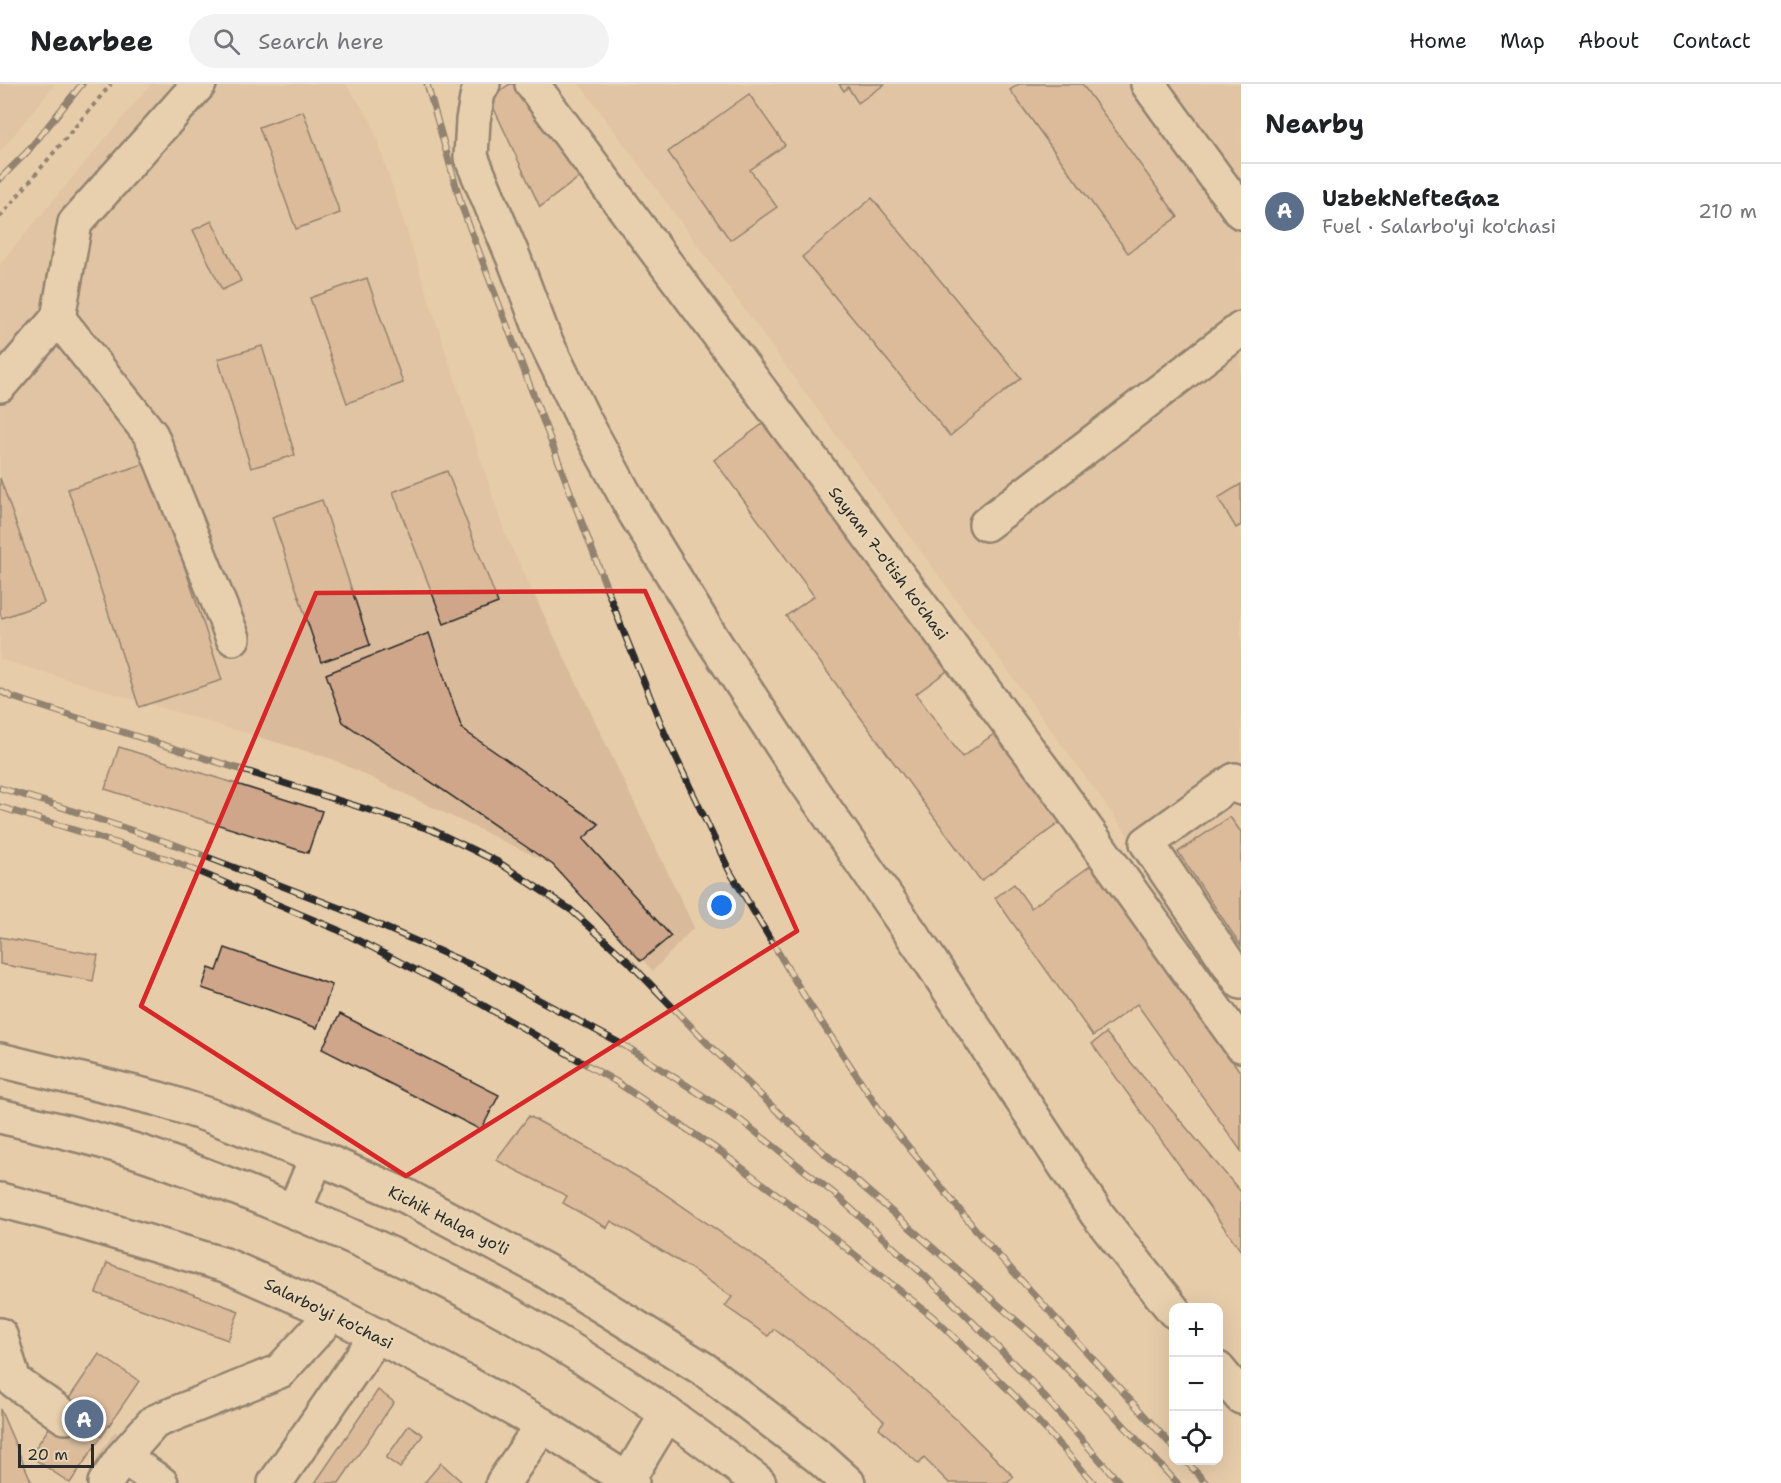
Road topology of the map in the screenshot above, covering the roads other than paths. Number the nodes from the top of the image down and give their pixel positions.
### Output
1 (199, 84) edge
2 (483, 84) edge
3 (532, 84) edge
4 (1148, 84) edge
5 (1241, 212) edge
6 (57, 318) junction
7 (1241, 329) edge
8 (0, 386) edge
9 (986, 524) dead end
10 (233, 638) dead end
11 (1241, 788) edge
12 (1241, 982) edge
13 (1241, 1045) edge
14 (0, 1060) edge
15 (0, 1116) edge
16 (317, 1158) junction
17 (0, 1200) edge
18 (294, 1211) junction
19 (1169, 1306) edge
20 (333, 1313) junction
21 (0, 1335) edge
22 (377, 1335) junction
23 (1223, 1375) edge
24 (1241, 1397) edge
25 (667, 1414) junction
26 (65, 1417) tunnel mouth
27 (542, 1425) junction
28 (114, 1470) edge
29 (630, 1481) edge
30 (161, 1483) edge
31 (275, 1483) edge
32 (503, 1483) edge
33 (759, 1483) edge
34 (848, 1483) edge

1 - 6 main road
2 - 19 main road
3 - 13 main road, Sayram 7-o'tish ko'chasi
4 - 5 main road
6 - 8 main road
6 - 10 main road
7 - 9 main road
11 - 12 main road
14 - 16 main road, Kichik Halqa yo'li
15 - 18 main road
16 - 18 main road
16 - 34 main road, Kichik Halqa yo'li
17 - 20 main road, Salarbo'yi ko'chasi
18 - 25 main road
20 - 22 main road, Salarbo'yi ko'chasi
20 - 28 main road
21 - 26 main road
22 - 27 main road, Salarbo'yi ko'chasi
22 - 31 main road
23 - 24 main road
25 - 29 main road
25 - 33 main road
27 - 29 main road, Salarbo'yi ko'chasi
27 - 32 main road
28 - 30 main road

